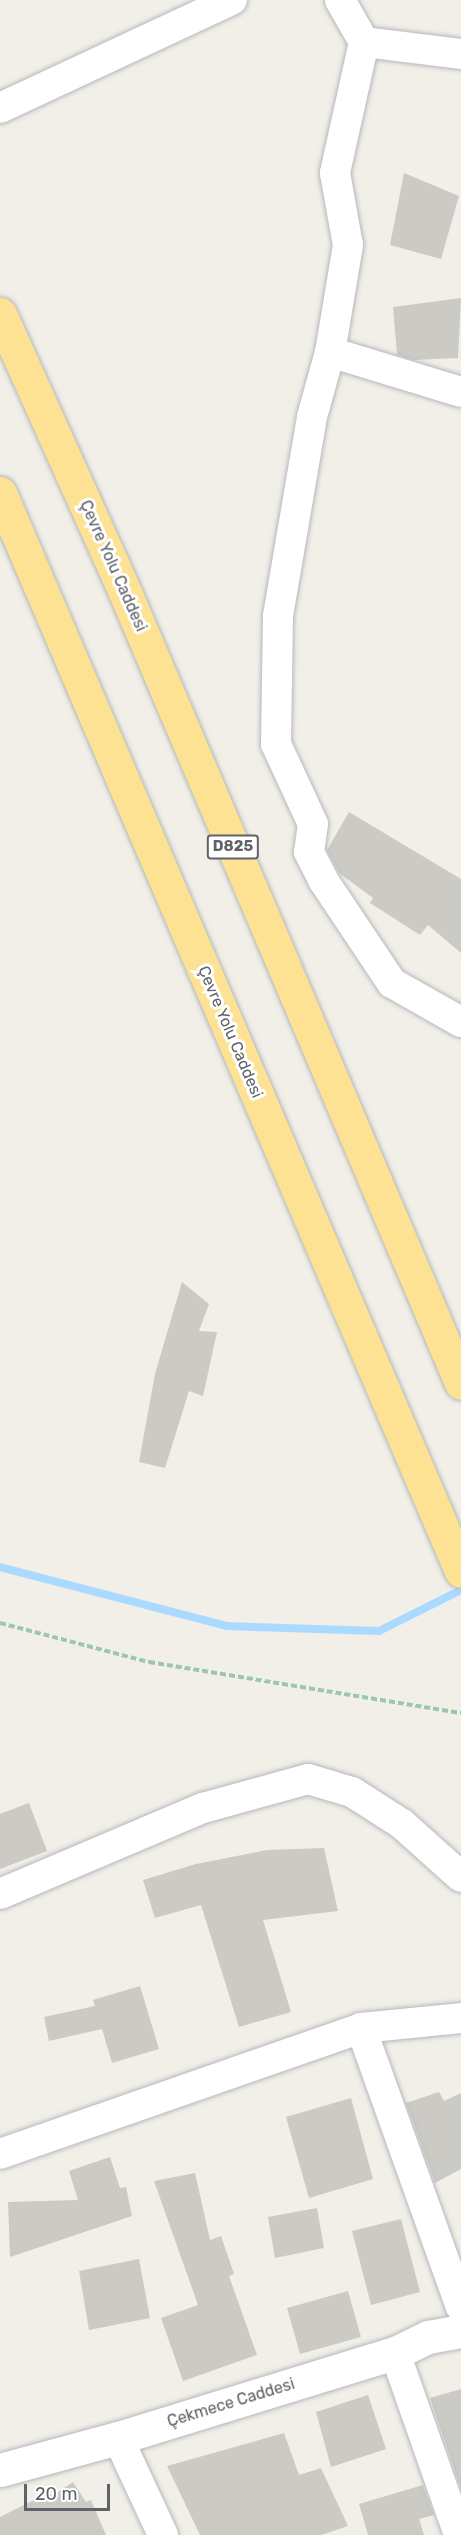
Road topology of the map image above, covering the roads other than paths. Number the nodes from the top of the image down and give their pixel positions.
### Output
1 (232, 0) edge
2 (340, 0) edge
3 (364, 42) junction
4 (461, 54) edge
5 (0, 108) edge
6 (0, 314) edge
7 (330, 352) junction
8 (461, 392) edge
9 (0, 493) edge
10 (461, 1022) edge
11 (461, 1383) edge
12 (461, 1571) edge
13 (461, 1878) edge
14 (0, 1894) edge
15 (461, 2018) edge
16 (362, 2028) junction
17 (0, 2154) edge
18 (461, 2307) edge
19 (461, 2331) edge
20 (394, 2353) junction
21 (118, 2439) junction
22 (0, 2470) edge
23 (164, 2535) edge
24 (459, 2535) edge

1 - 5 street
2 - 3 street
3 - 4 street
3 - 7 street
6 - 11 highway, Çevre Yolu Caddesi / D825
7 - 8 street
7 - 10 street
9 - 12 highway, Çevre Yolu Caddesi
13 - 14 street
15 - 16 street
16 - 17 street
16 - 18 street
19 - 20 main road, Çekmece Caddesi
20 - 21 main road, Çekmece Caddesi
20 - 24 street
21 - 22 main road, Çekmece Caddesi
21 - 23 street

